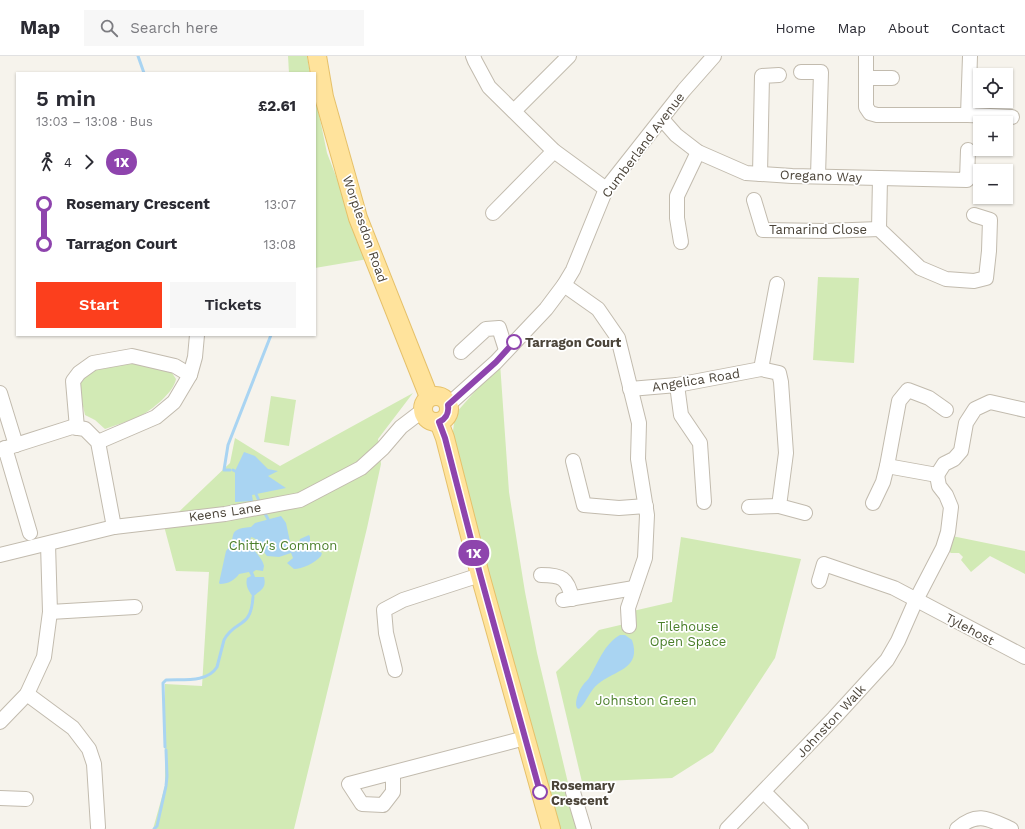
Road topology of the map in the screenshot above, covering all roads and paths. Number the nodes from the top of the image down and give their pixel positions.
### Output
1 (317, 56) edge
2 (473, 56) edge
3 (569, 56) edge
4 (714, 56) edge
5 (866, 56) edge
6 (970, 56) edge
7 (801, 72) dead end
8 (779, 75) dead end
9 (866, 78) junction
10 (892, 78) dead end
11 (514, 112) junction
12 (968, 115) junction
13 (983, 116) edge
14 (662, 119) junction
15 (968, 150) dead end
16 (554, 151) junction
17 (698, 152) junction
18 (760, 174) junction
19 (818, 176) junction
20 (880, 178) junction
21 (606, 189) junction
22 (754, 200) dead end
23 (492, 213) dead end
24 (974, 215) dead end
25 (879, 229) junction
26 (681, 242) dead end
27 (777, 284) dead end
28 (564, 285) junction
29 (197, 336) edge
30 (506, 350) junction
31 (461, 352) dead end
32 (761, 369) junction
33 (190, 375) junction
34 (677, 385) junction
35 (630, 389) junction
36 (0, 393) edge
37 (426, 404) junction
38 (448, 405) junction
39 (946, 410) dead end
40 (1025, 410) edge
41 (439, 422) junction
42 (77, 428) junction
43 (98, 442) junction
44 (7, 448) edge
45 (573, 461) dead end
46 (887, 466) junction
47 (936, 475) junction
48 (704, 502) dead end
49 (873, 503) dead end
50 (646, 506) junction
51 (779, 506) junction
52 (750, 507) dead end
53 (805, 513) dead end
54 (114, 527) junction
55 (30, 533) dead end
56 (48, 544) junction
57 (0, 555) edge
58 (480, 574) junction
59 (541, 575) dead end
60 (819, 581) dead end
61 (634, 588) junction
62 (916, 600) junction
63 (134, 607) dead end
64 (50, 612) junction
65 (629, 626) dead end
66 (1025, 657) edge
67 (395, 670) dead end
68 (27, 694) junction
69 (0, 722) edge
70 (525, 738) junction
71 (393, 773) dead end
72 (573, 792) dead end
73 (764, 792) junction
74 (0, 798) edge
75 (26, 798) dead end
76 (98, 827) dead end
77 (551, 829) edge
78 (584, 829) edge
79 (727, 829) edge
80 (801, 829) edge
81 (957, 829) edge
82 (1011, 829) edge

1 - 37 main road, Worplesdon Road
2 - 11 street
3 - 11 street
4 - 14 street, Cumberland Avenue
5 - 9 street
6 - 12 street
7 - 19 street
8 - 18 street
9 - 10 street
9 - 12 street
11 - 16 street
12 - 13 street
14 - 17 street, Oregano Way
14 - 21 street, Cumberland Avenue
15 - 20 street, Oregano Way
16 - 21 street
16 - 23 street
17 - 18 street, Oregano Way
17 - 26 street
18 - 19 street, Oregano Way
19 - 20 street, Oregano Way
20 - 25 street
21 - 28 street, Cumberland Avenue
22 - 25 street, Tamarind Close
24 - 25 street
27 - 32 street
28 - 30 street, Cumberland Avenue
28 - 35 street
29 - 33 street
30 - 31 street
30 - 38 street, Cumberland Avenue
32 - 34 street, Angelica Road
32 - 51 street
33 - 42 street
33 - 43 street
34 - 35 street, Angelica Road
34 - 48 street
35 - 50 street
36 - 44 street
37 - 38 main road
37 - 41 main road
37 - 54 street, Keens Lane
38 - 41 main road
39 - 46 street
40 - 47 street
41 - 58 main road
42 - 43 street
42 - 44 street
43 - 54 street
44 - 55 street
45 - 50 street
46 - 47 street
46 - 49 street
47 - 62 street, Johnston Walk
50 - 61 street
51 - 52 street
51 - 53 street
54 - 56 street, Keens Lane
56 - 57 street, Keens Lane
56 - 64 street
58 - 67 street
58 - 70 main road
59 - 61 street
60 - 62 street
61 - 65 street
62 - 66 street, Tylehost
62 - 73 street, Johnston Walk
63 - 64 street
64 - 68 street
68 - 69 street
68 - 76 street
70 - 71 street
70 - 77 main road
72 - 78 street
73 - 79 street, Johnston Walk
73 - 80 street
74 - 75 street
81 - 82 street

